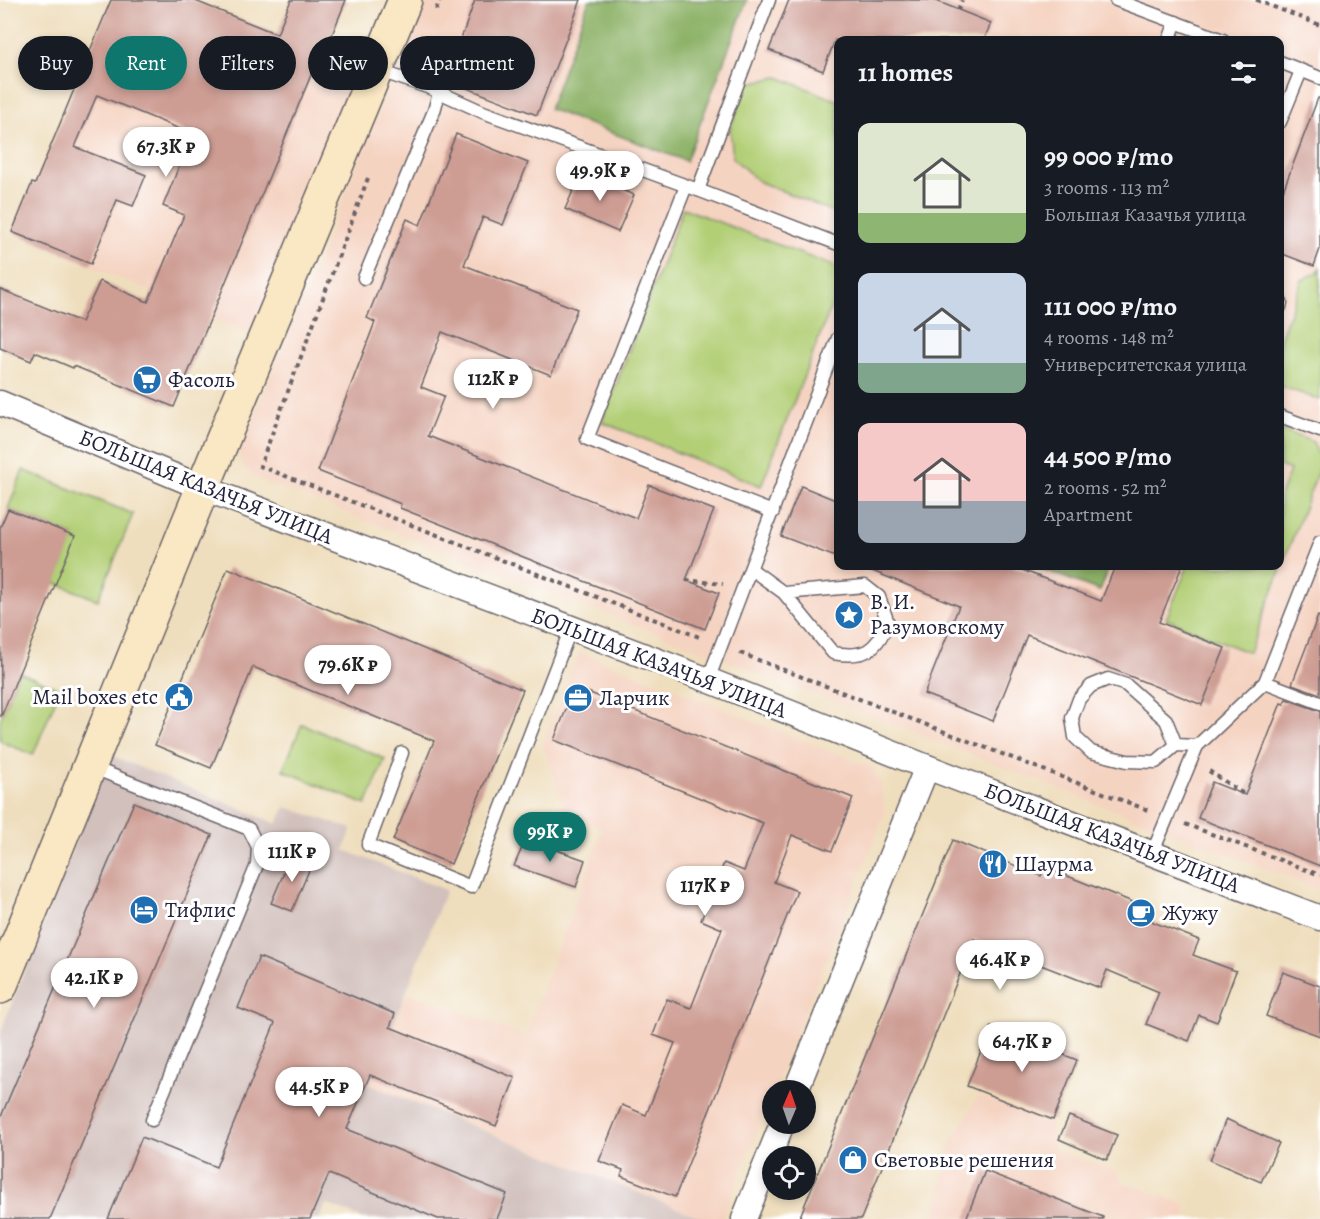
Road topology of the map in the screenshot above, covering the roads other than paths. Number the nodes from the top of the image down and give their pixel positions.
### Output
1 (405, 0) edge
2 (769, 0) edge
3 (1116, 0) edge
4 (1176, 22) junction
5 (1171, 36) edge
6 (1213, 36) edge
7 (388, 41) edge
8 (1284, 64) edge
9 (1301, 71) junction
10 (388, 74) edge
11 (1320, 78) edge
12 (368, 90) edge
13 (439, 93) junction
14 (1284, 112) edge
15 (692, 188) junction
16 (834, 242) edge
17 (364, 278) dead end
18 (834, 349) edge
19 (0, 403) edge
20 (1284, 417) edge
21 (1320, 430) edge
22 (203, 488) junction
23 (773, 512) junction
24 (1320, 542) edge
25 (751, 569) junction
26 (784, 593) junction
27 (571, 628) junction
28 (708, 681) junction
29 (1265, 681) junction
30 (1320, 703) edge
31 (1176, 745) junction
32 (1197, 746) junction
33 (402, 753) dead end
34 (90, 766) junction
35 (927, 767) junction
36 (1152, 854) junction
37 (1320, 918) edge
38 (0, 987) edge
39 (800, 1080) edge
40 (152, 1120) dead end
41 (778, 1134) edge
42 (744, 1219) edge

1 - 7 main road
2 - 15 lane
3 - 4 lane
4 - 5 lane
4 - 6 lane
8 - 9 lane
9 - 11 lane
9 - 14 lane
10 - 13 lane
12 - 22 main road
13 - 15 lane
13 - 17 lane
15 - 16 lane
15 - 23 lane
18 - 23 lane
19 - 22 street, БОЛЬШАЯ КАЗАЧЬЯ УЛИЦА
20 - 21 lane
22 - 27 street, БОЛЬШАЯ КАЗАЧЬЯ УЛИЦА
22 - 34 main road
23 - 25 lane
24 - 29 lane
25 - 26 lane
25 - 28 lane
26 - 26 lane
27 - 28 street, БОЛЬШАЯ КАЗАЧЬЯ УЛИЦА
27 - 33 lane
28 - 35 street, БОЛЬШАЯ КАЗАЧЬЯ УЛИЦА
29 - 30 lane
29 - 32 lane
31 - 31 lane
31 - 32 lane
32 - 36 lane
34 - 38 main road
34 - 40 lane
35 - 36 street, БОЛЬШАЯ КАЗАЧЬЯ УЛИЦА
35 - 39 street
36 - 37 street, БОЛЬШАЯ КАЗАЧЬЯ УЛИЦА
41 - 42 street

